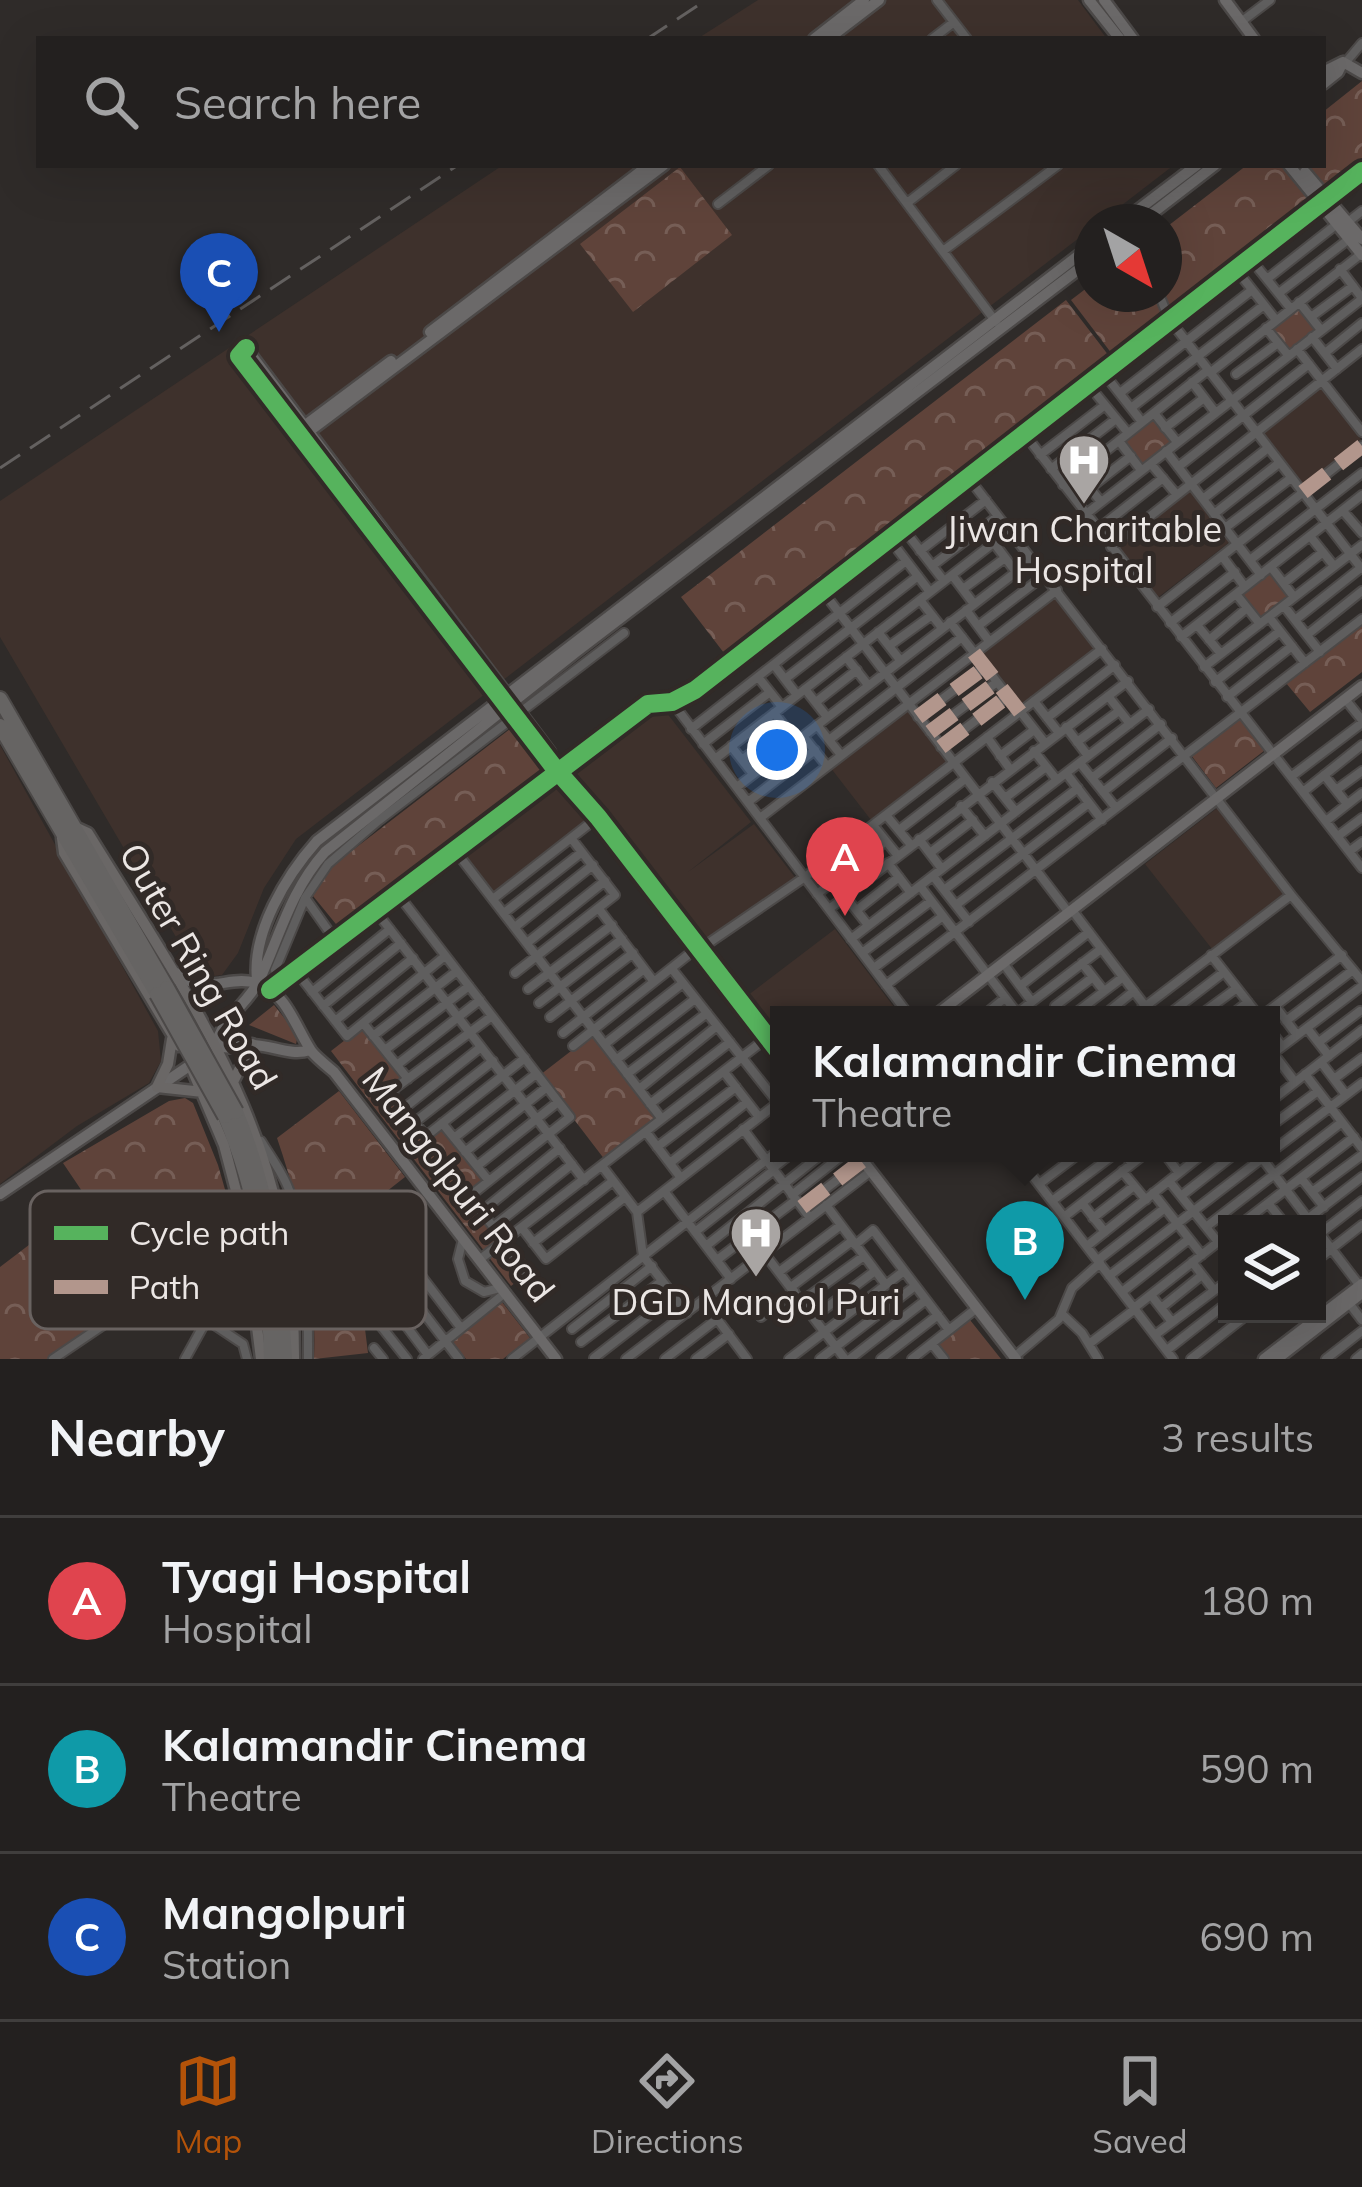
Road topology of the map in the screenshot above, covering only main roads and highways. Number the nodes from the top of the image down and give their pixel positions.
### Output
1 (0, 700) edge
2 (0, 726) edge
3 (67, 828) junction
4 (84, 856) junction
5 (174, 971) junction
6 (152, 1000) junction
7 (173, 1036) junction
8 (252, 1044) road end
9 (234, 1080) junction
10 (203, 1092) junction
11 (236, 1191) edge
12 (253, 1191) edge
13 (263, 1191) edge
14 (275, 1191) edge
15 (256, 1329) edge
16 (275, 1329) edge
17 (279, 1329) edge
18 (291, 1329) edge
19 (294, 1329) edge
20 (294, 1332) junction
21 (261, 1359) edge
22 (272, 1359) edge
23 (285, 1359) edge
24 (294, 1359) edge

1 - 3 highway, Outer Ring Road
2 - 3 highway, Outer Ring Road
3 - 4 highway
3 - 5 main road, Outer Ring Road
3 - 6 main road
4 - 12 highway, bridge
4 - 13 highway, bridge
5 - 6 main road
5 - 9 main road, Outer Ring Road
6 - 7 main road
7 - 10 main road
7 - 10 main road
8 - 9 main road
9 - 14 main road, Outer Ring Road
10 - 11 main road
15 - 21 main road
16 - 22 highway
17 - 23 highway
18 - 20 highway
19 - 20 main road, Outer Ring Road
20 - 24 main road, Outer Ring Road

